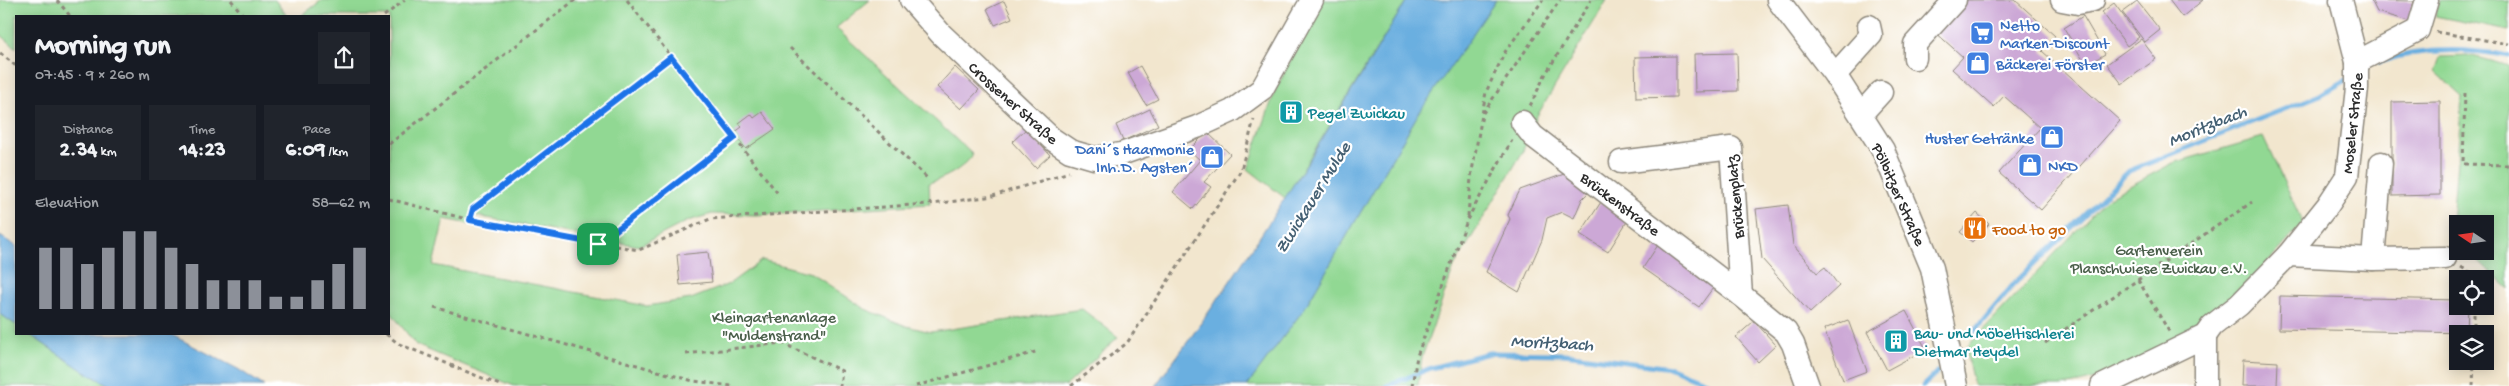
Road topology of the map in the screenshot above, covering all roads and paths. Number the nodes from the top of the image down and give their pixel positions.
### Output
1 (57, 0) edge
2 (231, 0) edge
3 (405, 0) edge
4 (575, 0) edge
5 (627, 0) edge
6 (911, 0) edge
7 (1312, 0) edge
8 (1543, 0) edge
9 (1560, 0) edge
10 (1590, 0) edge
11 (1778, 0) edge
12 (1955, 0) edge
13 (2062, 0) edge
14 (2094, 0) edge
15 (2341, 0) edge
16 (2427, 0) edge
17 (69, 15) edge
18 (243, 15) edge
19 (385, 15) edge
20 (1869, 26) dead end
21 (2418, 30) junction
22 (2509, 44) edge
23 (790, 48) dead end
24 (0, 53) edge
25 (671, 57) junction
26 (1915, 58) dead end
27 (2357, 62) junction
28 (15, 65) edge
29 (1835, 75) junction
30 (1262, 89) junction
31 (1881, 92) dead end
32 (2466, 93) dead end
33 (1483, 114) junction
34 (1860, 114) junction
35 (1522, 122) junction
36 (735, 138) junction
37 (390, 143) edge
38 (1084, 155) junction
39 (1621, 162) dead end
40 (2381, 163) dead end
41 (2509, 165) edge
42 (927, 178) dead end
43 (779, 194) dead end
44 (390, 200) edge
45 (2252, 202) dead end
46 (1468, 218) junction
47 (470, 220) junction
48 (598, 244) junction
49 (2288, 255) junction
50 (2445, 258) dead end
51 (2373, 259) junction
52 (2138, 280) junction
53 (1741, 295) junction
54 (434, 307) dead end
55 (387, 335) edge
56 (2205, 336) junction
57 (2045, 342) dead end
58 (2180, 349) junction
59 (1039, 351) dead end
60 (686, 354) dead end
61 (2474, 370) edge
62 (502, 386) edge
63 (732, 386) edge
64 (840, 386) edge
65 (916, 386) edge
66 (1071, 386) edge
67 (1412, 386) edge
68 (1808, 386) edge
69 (1956, 386) edge
70 (2102, 386) edge
71 (2205, 386) edge
72 (2473, 386) edge

1 - 17 path
2 - 18 path
3 - 19 path
4 - 37 path
5 - 25 path
6 - 38 street, Crossener Straße
7 - 30 street, Crossener Straße
8 - 33 path
9 - 33 path
10 - 35 path
11 - 29 street, Pölbitzer Straße
12 - 26 street
13 - 14 street
15 - 27 street, Moseler Straße
16 - 21 street
20 - 29 street
21 - 22 path
21 - 27 street
23 - 42 path
24 - 28 path
25 - 36 path
25 - 47 path
27 - 49 street, Moseler Straße
29 - 34 street, Pölbitzer Straße
30 - 38 street, Crossener Straße
30 - 66 path
31 - 34 street
32 - 41 path
33 - 46 path
34 - 69 street, Pölbitzer Straße
35 - 46 path
35 - 53 street, Brückenstraße
36 - 43 path
36 - 48 path
38 - 48 path
39 - 53 street, Brückenplatz
40 - 51 street
44 - 47 path
45 - 52 path
46 - 67 path
47 - 48 path
49 - 51 street
49 - 56 street, Moseler Straße
50 - 51 street
52 - 57 path
52 - 58 path
53 - 68 street, Brückenstraße
54 - 63 path
55 - 62 path
56 - 58 street, Moseler Straße
56 - 71 street
58 - 70 street, Moseler Straße
59 - 65 path
60 - 64 path
61 - 72 path

